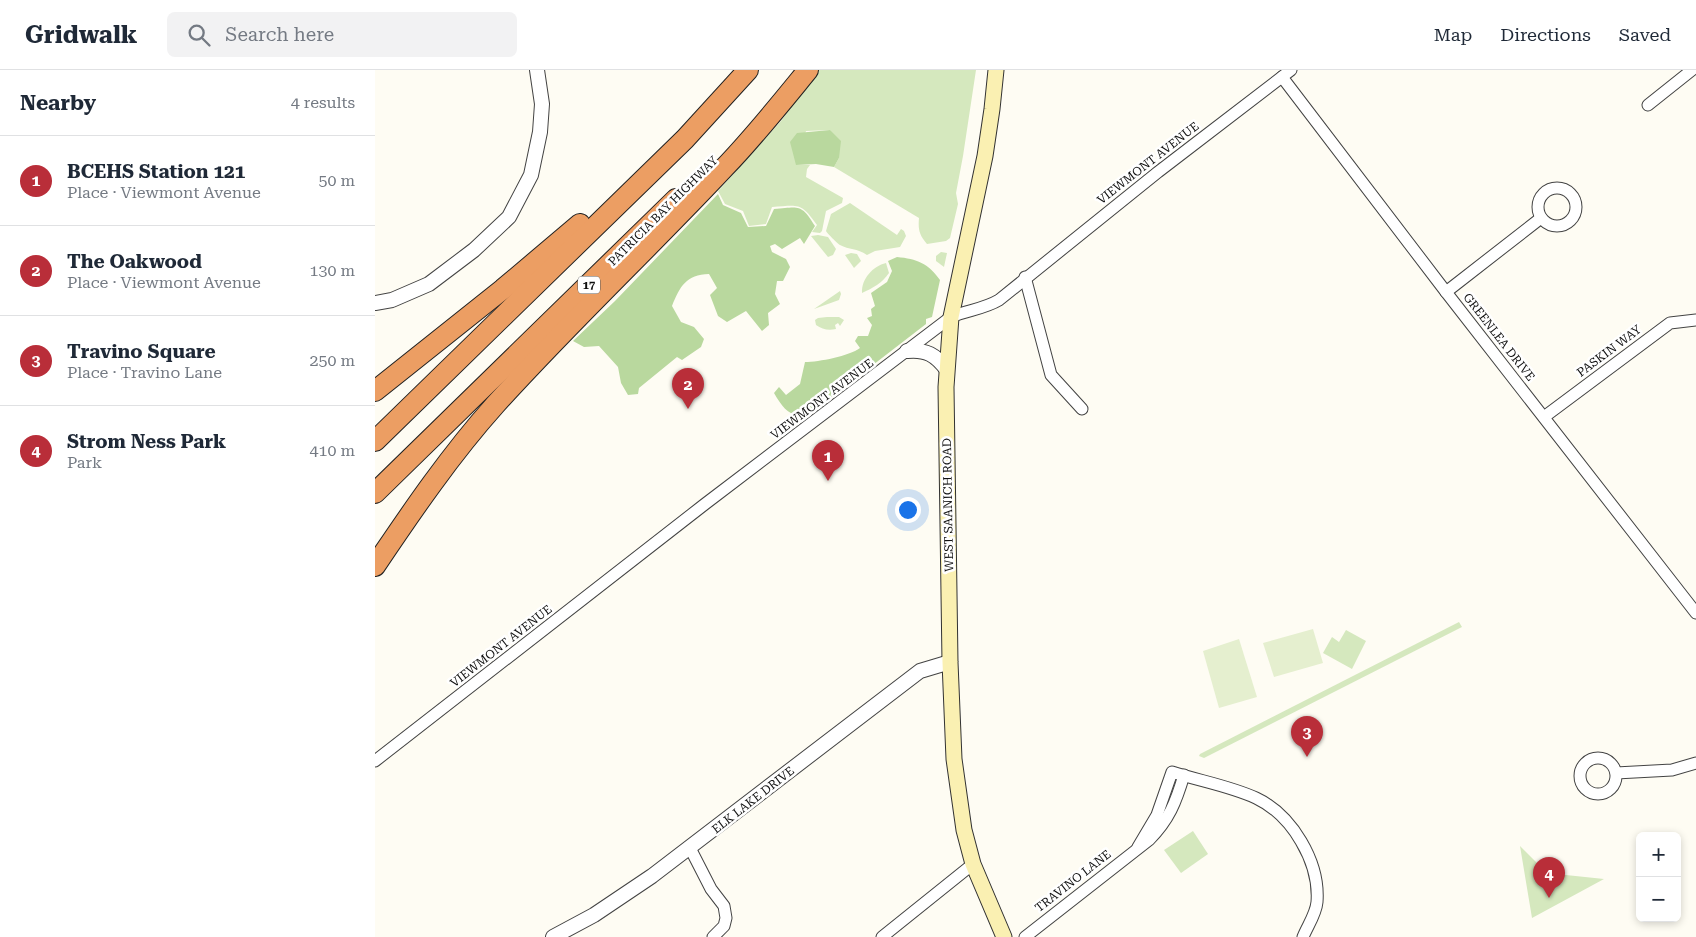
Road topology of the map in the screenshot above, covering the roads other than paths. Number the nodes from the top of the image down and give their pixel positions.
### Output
1 (537, 70) edge
2 (748, 70) edge
3 (795, 70) edge
4 (808, 70) edge
5 (996, 70) edge
6 (1691, 70) edge
7 (1286, 74) edge
8 (719, 103) junction
9 (1648, 104) dead end
10 (1541, 218) dead end
11 (1025, 277) junction
12 (1446, 292) junction
13 (375, 303) edge
14 (951, 317) junction
15 (1696, 320) edge
16 (907, 351) junction
17 (947, 370) junction
18 (375, 391) edge
19 (1082, 409) dead end
20 (1544, 416) junction
21 (375, 441) edge
22 (375, 493) edge
23 (375, 566) edge
24 (1696, 613) edge
25 (950, 662) junction
26 (375, 761) edge
27 (1696, 763) edge
28 (1616, 773) dead end
29 (690, 848) junction
30 (973, 864) junction
31 (553, 937) edge
32 (713, 937) edge
33 (882, 937) edge
34 (1003, 937) edge
35 (1025, 937) edge
36 (1303, 937) edge

1 - 13 street
2 - 8 highway
3 - 22 highway, PATRICIA BAY HIGHWAY / 17
4 - 23 highway
5 - 14 main road, WEST SAANICH ROAD
6 - 9 street
7 - 11 street, VIEWMONT AVENUE
7 - 12 street, GREENLEA DRIVE
8 - 18 highway
8 - 21 highway
10 - 12 street
11 - 14 street, VIEWMONT AVENUE
11 - 19 street
12 - 20 street, GREENLEA DRIVE
14 - 16 street, VIEWMONT AVENUE
14 - 17 main road, WEST SAANICH ROAD
15 - 20 street, PASKIN WAY
16 - 17 street
16 - 26 street, VIEWMONT AVENUE
17 - 25 main road, WEST SAANICH ROAD
20 - 24 street, GREENLEA DRIVE
25 - 29 street, ELK LAKE DRIVE
25 - 30 main road, WEST SAANICH ROAD
27 - 28 street
29 - 31 street, ELK LAKE DRIVE
29 - 32 street
30 - 33 street
30 - 34 main road, WEST SAANICH ROAD
35 - 36 street, TRAVINO LANE

